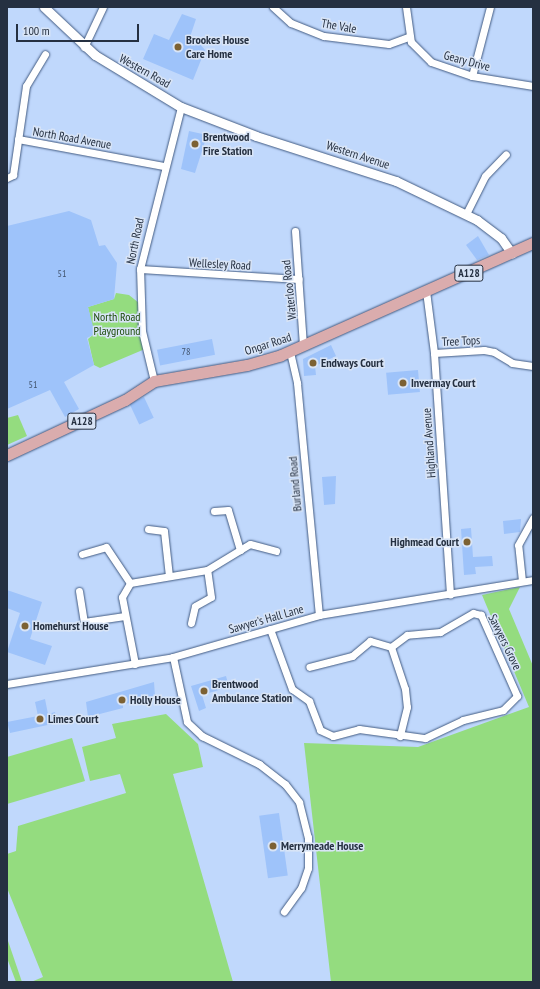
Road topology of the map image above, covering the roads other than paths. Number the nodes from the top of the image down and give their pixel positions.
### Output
1 (44, 7) edge
2 (103, 7) edge
3 (273, 7) edge
4 (406, 7) edge
5 (490, 7) edge
6 (408, 36) junction
7 (84, 47) junction
8 (45, 54) dead end
9 (472, 76) junction
10 (533, 86) edge
11 (181, 107) junction
12 (18, 139) junction
13 (506, 154) dead end
14 (164, 166) junction
15 (7, 178) edge
16 (466, 214) junction
17 (295, 231) dead end
18 (533, 243) edge
19 (512, 254) junction
20 (140, 269) junction
21 (299, 279) junction
22 (426, 291) junction
23 (302, 346) junction
24 (290, 352) junction
25 (434, 353) junction
26 (533, 366) edge
27 (154, 381) junction
28 (7, 454) edge
29 (214, 511) dead end
30 (533, 518) edge
31 (148, 529) dead end
32 (240, 550) junction
33 (276, 550) dead end
34 (82, 554) dead end
35 (207, 570) junction
36 (169, 576) junction
37 (533, 580) edge
38 (522, 581) junction
39 (130, 583) junction
40 (79, 591) dead end
41 (450, 594) junction
42 (319, 615) junction
43 (125, 616) junction
44 (191, 623) dead end
45 (270, 630) junction
46 (391, 647) junction
47 (172, 657) junction
48 (135, 664) junction
49 (309, 667) dead end
50 (7, 684) edge
51 (400, 736) junction
52 (284, 911) dead end

1 - 7 street, Western Road
2 - 7 street
3 - 6 street, The Vale
4 - 6 street
5 - 9 street
6 - 9 street, Geary Drive
7 - 11 street, Western Road
8 - 12 street
9 - 10 street, Geary Drive
11 - 14 street, North Road
11 - 16 street, Western Avenue
12 - 14 street, North Road Avenue
12 - 15 street, North Road Avenue
13 - 16 street
14 - 20 street, North Road
16 - 19 street, Western Avenue
17 - 21 street, Waterloo Road
18 - 19 main road, Ongar Road / A128
19 - 22 main road, Ongar Road / A128
20 - 21 street, Wellesley Road
20 - 27 street, North Road
21 - 23 street, Waterloo Road
22 - 23 main road, Ongar Road / A128
22 - 25 street, Highland Avenue
23 - 24 main road, Ongar Road / A128
24 - 27 main road, Ongar Road / A128
24 - 42 street, Burland Road
25 - 26 street, Tree Tops
25 - 41 street, Highland Avenue
27 - 28 main road, Ongar Road / A128
29 - 32 street
30 - 38 street
31 - 36 street
32 - 33 street
32 - 35 street
34 - 39 street
35 - 36 street
35 - 44 street
36 - 39 street
37 - 38 street, Sawyer's Hall Lane
38 - 41 street, Sawyer's Hall Lane
39 - 43 street
40 - 43 street
41 - 42 street, Sawyer's Hall Lane
42 - 45 street, Sawyer's Hall Lane
43 - 48 street
45 - 47 street, Sawyer's Hall Lane
45 - 51 street, Sawyers Grove
46 - 49 street
46 - 51 street
46 - 51 street, Sawyers Grove
47 - 48 street, Sawyer's Hall Lane
47 - 52 street
48 - 50 street, Sawyer's Hall Lane

